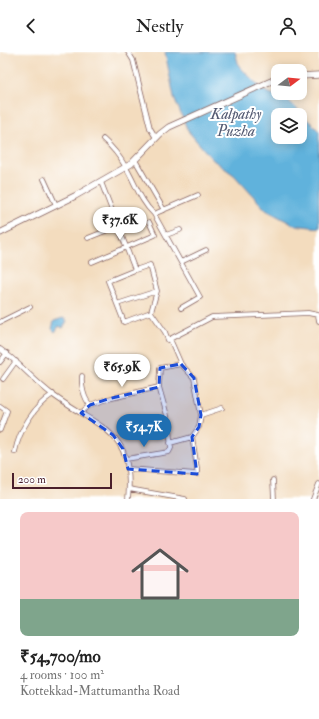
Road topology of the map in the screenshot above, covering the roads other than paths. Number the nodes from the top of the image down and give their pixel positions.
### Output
1 (128, 52) edge
2 (319, 75) edge
3 (307, 76) edge
4 (271, 82) edge
5 (156, 138) junction
6 (103, 139) dead end
7 (135, 160) junction
8 (125, 166) junction
9 (44, 180) dead end
10 (101, 182) junction
11 (198, 195) dead end
12 (56, 205) junction
13 (164, 210) junction
14 (154, 214) junction
15 (149, 222) dead end
16 (118, 226) junction
17 (180, 230) dead end
18 (0, 233) edge
19 (166, 235) junction
20 (88, 238) dead end
21 (126, 247) junction
22 (206, 250) dead end
23 (92, 262) dead end
24 (181, 262) junction
25 (135, 270) junction
26 (158, 291) junction
27 (118, 304) junction
28 (30, 307) dead end
29 (181, 308) dead end
30 (151, 312) junction
31 (319, 320) edge
32 (0, 322) edge
33 (170, 339) junction
34 (0, 348) edge
35 (7, 353) junction
36 (16, 361) junction
37 (0, 362) edge
38 (181, 364) junction
39 (82, 376) dead end
40 (3, 379) dead end
41 (159, 387) junction
42 (52, 394) junction
43 (90, 405) junction
44 (0, 406) edge
45 (222, 408) dead end
46 (81, 413) junction
47 (201, 415) junction
48 (0, 430) edge
49 (192, 438) junction
50 (170, 443) junction
51 (15, 452) dead end
52 (126, 459) junction
53 (128, 469) junction
54 (273, 480) dead end
55 (319, 484) edge
56 (129, 489) junction
57 (128, 499) edge
58 (185, 499) edge
59 (274, 499) edge
60 (313, 499) edge

1 - 5 street
2 - 3 main road
4 - 5 main road
5 - 7 main road
6 - 8 street
7 - 8 main road
7 - 13 street
8 - 10 main road
8 - 14 street
9 - 12 street
10 - 12 main road
10 - 16 street
11 - 13 street
12 - 18 main road
13 - 14 street
14 - 19 street
15 - 21 street
16 - 20 street
16 - 21 street
17 - 19 street
19 - 24 street
21 - 23 street
21 - 25 street
22 - 24 street
24 - 29 street
25 - 26 street
25 - 27 street
26 - 27 street
26 - 30 street
27 - 30 street
28 - 32 street
30 - 33 street
31 - 33 street
33 - 38 street
34 - 35 street
35 - 36 street
35 - 37 street
36 - 40 street
36 - 42 street
38 - 41 street
38 - 47 street
39 - 43 street
41 - 43 street
41 - 50 street
42 - 46 street
42 - 51 street
43 - 46 street
44 - 48 street
45 - 47 street
46 - 52 street
47 - 49 street
49 - 50 street
49 - 53 street
50 - 52 street
52 - 53 street
53 - 56 street
54 - 59 street
55 - 60 street
56 - 57 street
56 - 58 street

